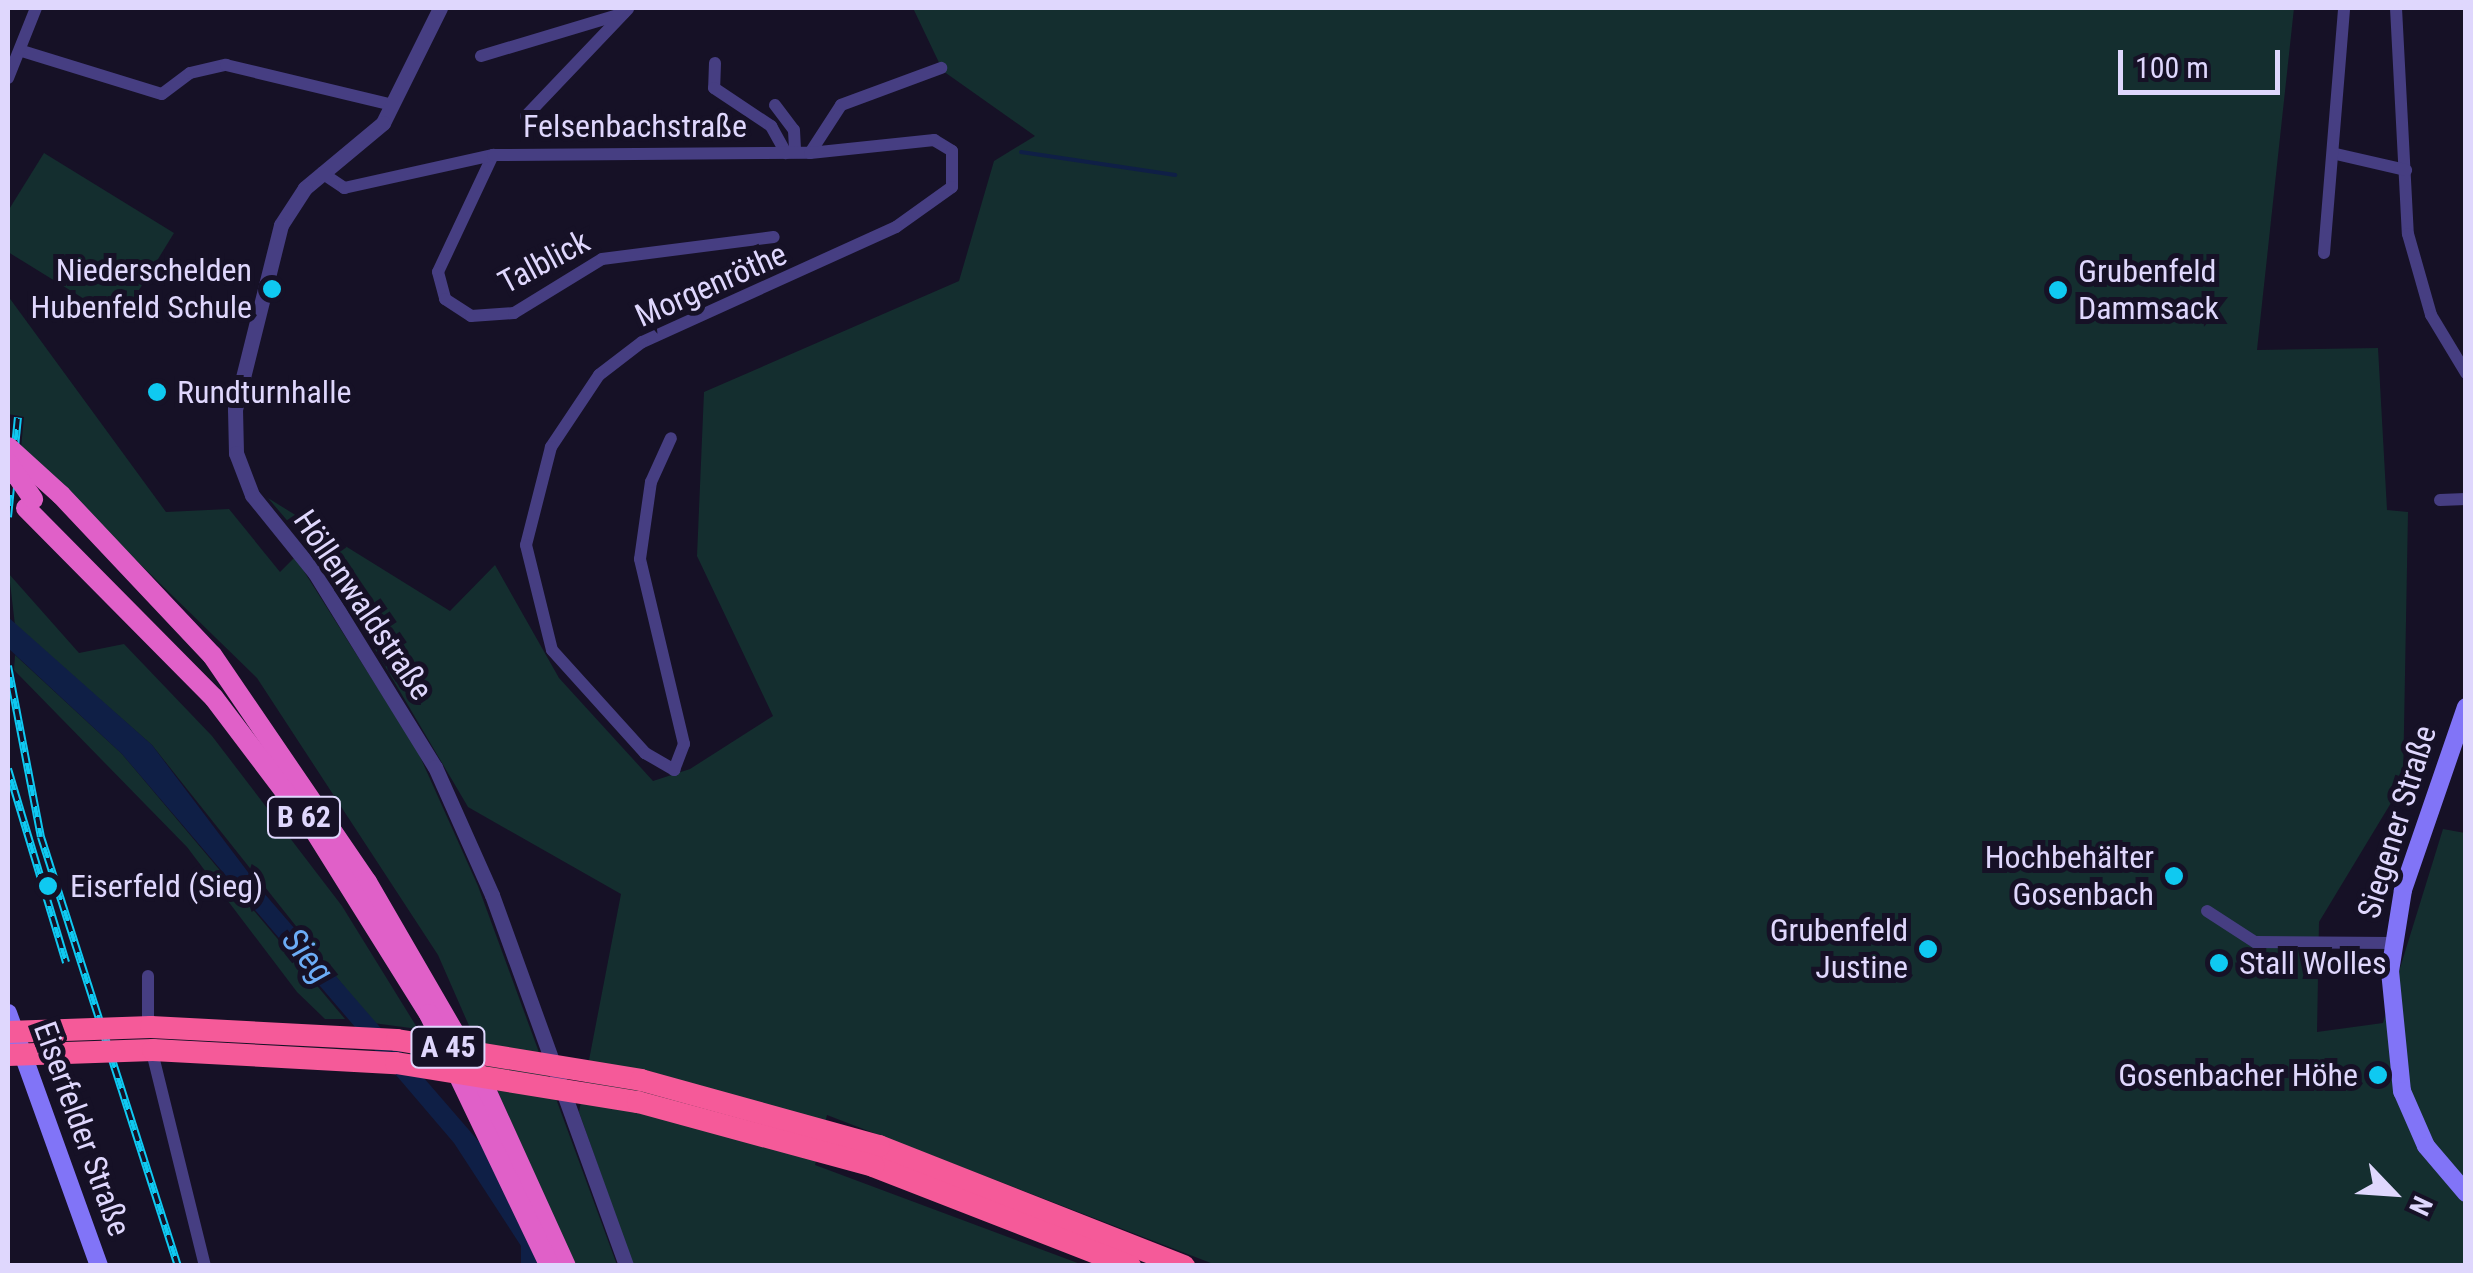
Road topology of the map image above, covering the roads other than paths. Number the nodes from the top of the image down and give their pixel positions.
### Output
1 (36, 8) edge
2 (440, 8) edge
3 (2344, 8) edge
4 (2396, 8) edge
5 (627, 10) edge
6 (22, 51) junction
7 (481, 56) dead end
8 (715, 64) dead end
9 (941, 68) dead end
10 (8, 78) edge
11 (393, 105) junction
12 (775, 106) dead end
13 (526, 116) dead end
14 (952, 151) joint
15 (797, 153) junction
16 (2336, 154) junction
17 (492, 155) junction
18 (2406, 170) junction
19 (322, 173) junction
20 (774, 237) dead end
21 (2324, 253) dead end
22 (2466, 373) edge
23 (672, 438) dead end
24 (8, 447) edge
25 (8, 462) edge
26 (8, 491) edge
27 (2440, 500) dead end
28 (2466, 500) edge
29 (30, 504) junction
30 (2466, 707) edge
31 (265, 736) junction
32 (2446, 764) junction
33 (2466, 764) edge
34 (2207, 911) dead end
35 (2391, 943) junction
36 (148, 976) dead end
37 (8, 1013) edge
38 (8, 1032) edge
39 (8, 1055) edge
40 (472, 1078) junction
41 (876, 1156) junction
42 (2466, 1194) edge
43 (99, 1266) edge
44 (206, 1266) edge
45 (550, 1266) edge
46 (566, 1266) edge
47 (626, 1266) edge
48 (1130, 1266) edge
49 (1184, 1266) edge

1 - 6 street
2 - 11 street, Höllenwaldstraße
3 - 16 street
4 - 18 street
5 - 7 street
5 - 13 street
6 - 10 street
6 - 11 street
8 - 15 street
9 - 15 street
11 - 19 street, Höllenwaldstraße
12 - 15 street
14 - 15 street, Felsenbachstraße
14 - 23 street, Morgenröthe
15 - 17 street, Felsenbachstraße
16 - 18 street
16 - 21 street
17 - 19 street, Felsenbachstraße
17 - 20 street, Talblick
18 - 22 street
19 - 47 street, Höllenwaldstraße
24 - 31 highway, B 62, bridge
25 - 29 highway, B 62, bridge
26 - 29 highway
27 - 28 street
29 - 31 highway, B 62
29 - 40 highway, B 62
30 - 32 main road, Siegener Straße
31 - 40 highway, B 62
32 - 33 street
32 - 35 main road, Siegener Straße
34 - 35 street, Siegener Straße
35 - 42 main road
36 - 44 street
37 - 43 main road, Eiserfelder Straße
38 - 41 highway, A 45, bridge
39 - 41 highway, A 45, bridge
40 - 45 highway, B 62
40 - 46 highway, B 62
41 - 48 highway, A 45
41 - 49 highway, A 45

